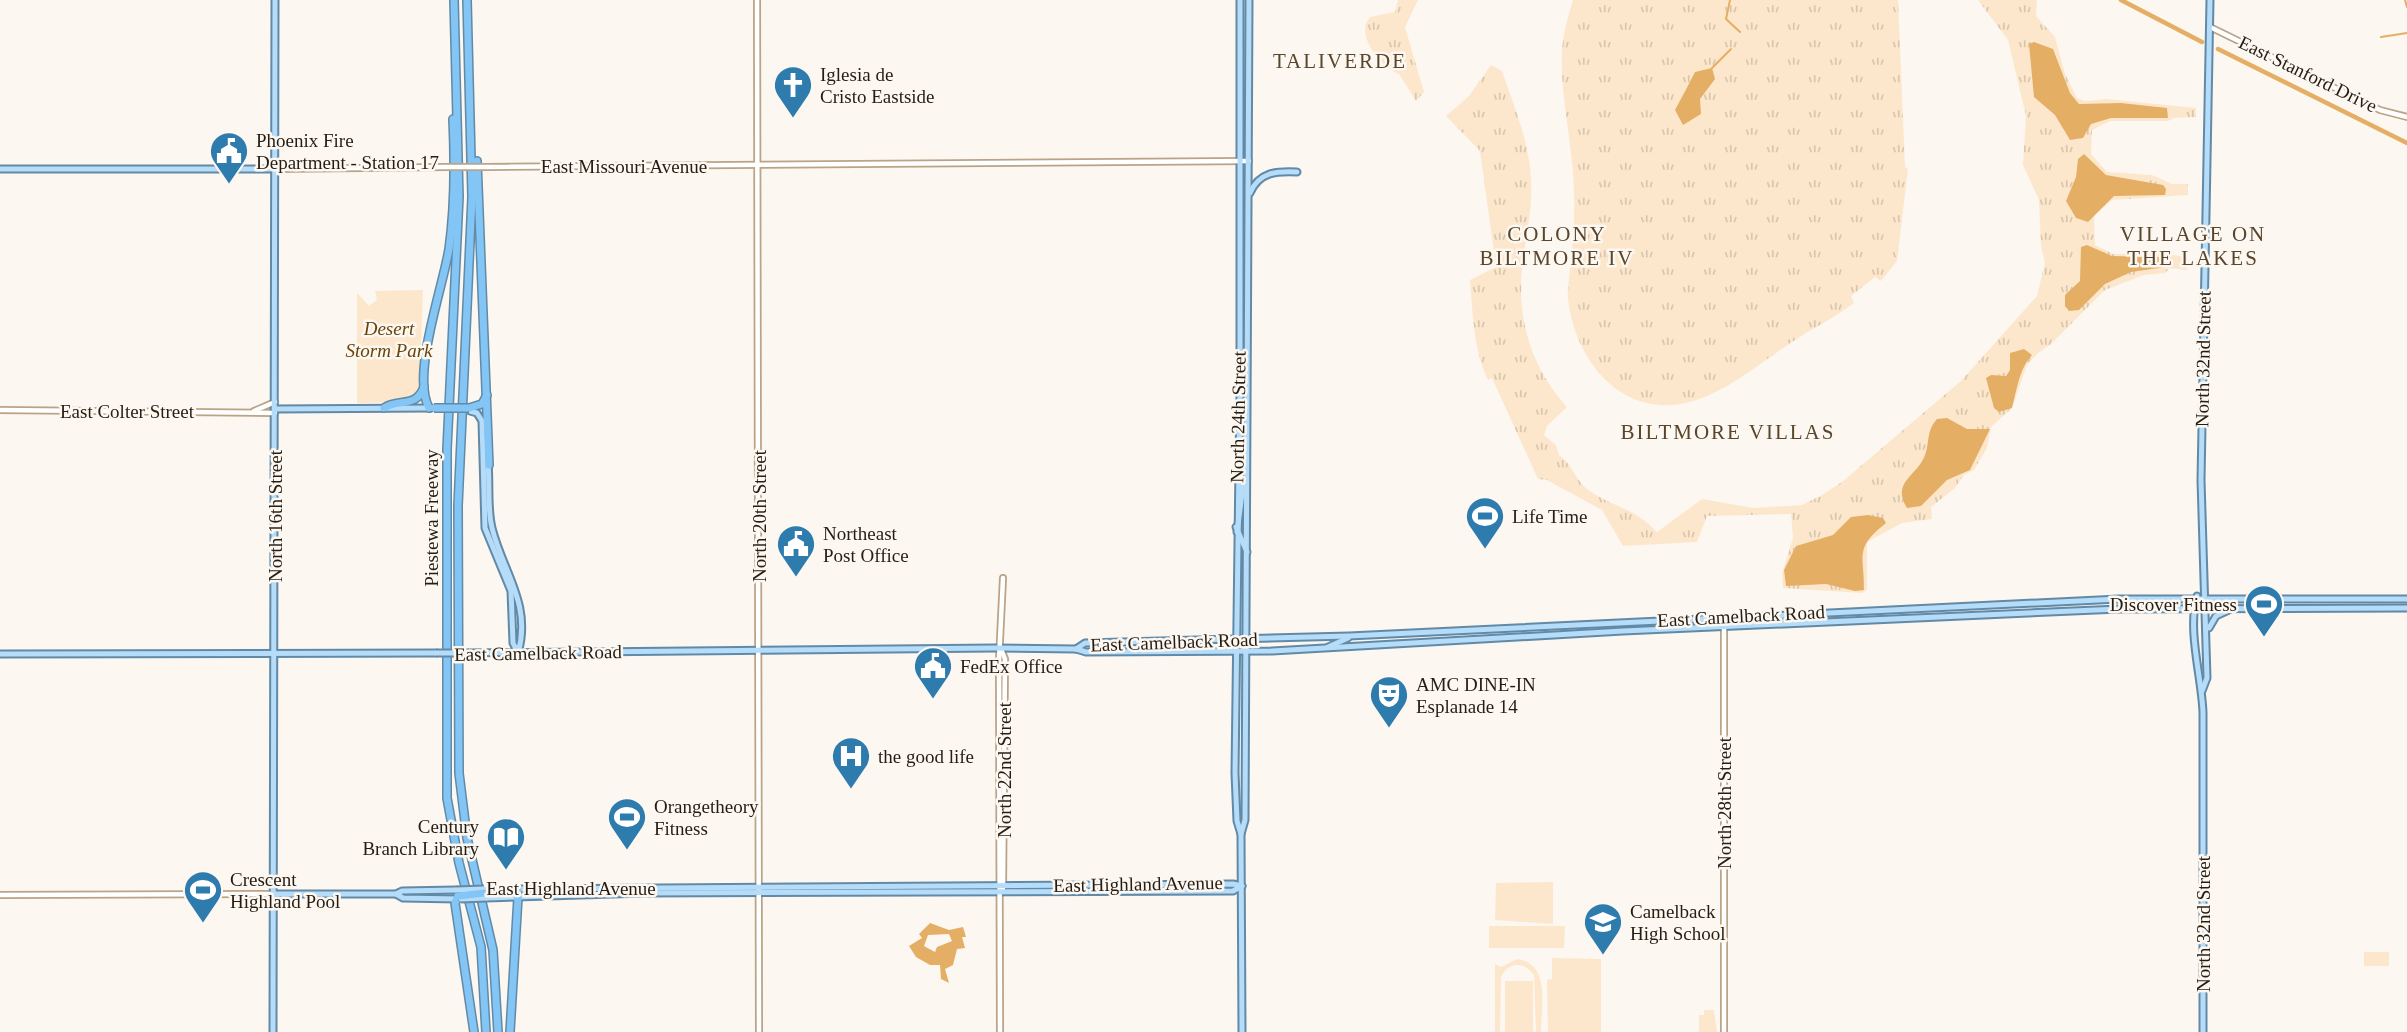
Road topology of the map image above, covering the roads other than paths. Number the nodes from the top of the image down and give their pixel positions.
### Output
1 (275, 0) edge
2 (454, 0) edge
3 (467, 0) edge
4 (757, 0) edge
5 (1240, 0) edge
6 (1249, 0) edge
7 (2210, 0) edge
8 (2210, 27) junction
9 (1239, 37) junction
10 (1249, 37) junction
11 (456, 74) junction
12 (2407, 117) edge
13 (471, 140) junction
14 (1240, 161) junction
15 (1249, 161) junction
16 (758, 166) junction
17 (0, 169) edge
18 (275, 169) junction
19 (1297, 172) dead end
20 (1249, 196) junction
21 (425, 383) junction
22 (488, 394) junction
23 (275, 402) junction
24 (472, 407) junction
25 (384, 408) junction
26 (432, 408) junction
27 (0, 410) edge
28 (254, 411) junction
29 (275, 411) junction
30 (1247, 452) junction
31 (489, 465) junction
32 (1237, 530) junction
33 (1247, 552) junction
34 (1003, 578) dead end
35 (2202, 591) junction
36 (2196, 597) junction
37 (2207, 597) junction
38 (2255, 598) junction
39 (2364, 598) junction
40 (2407, 598) edge
41 (2119, 599) junction
42 (1965, 606) junction
43 (2196, 608) junction
44 (2207, 608) junction
45 (2235, 608) junction
46 (2254, 608) junction
47 (2364, 608) junction
48 (2407, 608) edge
49 (2119, 609) junction
50 (1966, 616) junction
51 (1724, 617) junction
52 (1622, 622) junction
53 (1723, 626) junction
54 (1623, 631) junction
55 (1352, 636) junction
56 (2207, 638) junction
57 (1237, 640) junction
58 (1247, 640) junction
59 (1001, 648) junction
60 (1325, 648) junction
61 (1076, 649) junction
62 (759, 651) junction
63 (1237, 651) junction
64 (1247, 651) junction
65 (275, 652) junction
66 (518, 653) junction
67 (0, 654) edge
68 (2202, 691) junction
69 (1246, 742) junction
70 (1246, 756) junction
71 (1235, 764) junction
72 (1235, 785) junction
73 (1241, 834) junction
74 (1242, 886) junction
75 (1002, 888) junction
76 (760, 890) junction
77 (518, 893) junction
78 (274, 894) junction
79 (0, 895) edge
80 (457, 896) junction
81 (273, 1032) edge
82 (474, 1032) edge
83 (486, 1032) edge
84 (498, 1032) edge
85 (510, 1032) edge
86 (759, 1032) edge
87 (1000, 1032) edge
88 (1242, 1032) edge
89 (1724, 1032) edge
90 (2203, 1032) edge

1 - 18 main road, North 16th Street
2 - 11 highway, Piestewa Freeway
3 - 13 highway, Piestewa Freeway
4 - 16 street, North 20th Street
5 - 9 main road, North 24th Street
6 - 10 main road, North 24th Street
7 - 8 main road, North 32nd Street
8 - 12 street, East Stanford Drive
8 - 35 main road, North 32nd Street
9 - 10 main road
9 - 14 main road, North 24th Street
10 - 15 main road, North 24th Street
11 - 21 highway
11 - 83 highway, Piestewa Freeway
13 - 22 highway
13 - 84 highway, Piestewa Freeway
14 - 15 street, East Missouri Avenue
14 - 16 street, East Missouri Avenue
14 - 32 main road, North 24th Street
15 - 20 main road, North 24th Street
16 - 18 street, East Missouri Avenue, bridge
16 - 62 street, North 20th Street
17 - 18 main road, East Missouri Avenue
18 - 23 main road, North 16th Street
19 - 20 main road
20 - 30 main road, North 24th Street
21 - 25 highway
21 - 26 highway
22 - 24 highway
22 - 31 highway
23 - 28 street, East Colter Street
23 - 29 main road, North 16th Street
24 - 26 highway, bridge
24 - 31 main road
24 - 66 main road
25 - 26 main road, East Colter Street
25 - 29 main road, East Colter Street
27 - 28 street, East Colter Street
28 - 29 street, East Colter Street
29 - 65 main road, North 16th Street
30 - 32 main road
30 - 33 main road, North 24th Street
31 - 66 main road
32 - 33 main road
32 - 57 main road, North 24th Street
33 - 58 main road, North 24th Street
34 - 59 street, North 22nd Street
35 - 36 main road
35 - 37 main road
36 - 37 main road, East Camelback Road
36 - 41 main road, East Camelback Road
36 - 43 main road, North 32nd Street
37 - 38 main road, East Camelback Road
37 - 44 main road, North 32nd Street
38 - 39 main road, East Camelback Road
38 - 46 main road
39 - 40 main road, East Camelback Road
39 - 47 main road
41 - 42 main road, East Camelback Road
41 - 49 main road
42 - 50 main road
42 - 51 main road, East Camelback Road
43 - 44 main road, East Camelback Road
43 - 49 main road, East Camelback Road
43 - 68 main road, North 32nd Street
44 - 45 main road, East Camelback Road
44 - 56 main road, North 32nd Street
45 - 46 main road, East Camelback Road
45 - 56 main road
46 - 47 main road, East Camelback Road
47 - 48 main road, East Camelback Road
49 - 50 main road, East Camelback Road
50 - 53 main road, East Camelback Road
51 - 52 main road, East Camelback Road
51 - 53 street, North 28th Street
52 - 54 main road
52 - 55 main road, East Camelback Road
53 - 54 main road, East Camelback Road
53 - 89 street, North 28th Street
54 - 60 main road, East Camelback Road
55 - 58 main road, East Camelback Road
55 - 60 main road
56 - 68 main road, North 32nd Street
57 - 58 main road, East Camelback Road
57 - 61 main road, East Camelback Road
57 - 63 main road, North 24th Street
58 - 64 main road, North 24th Street
59 - 61 main road, East Camelback Road
59 - 62 main road, East Camelback Road
59 - 75 street, North 22nd Street
60 - 64 main road, East Camelback Road
61 - 63 main road, East Camelback Road
62 - 66 main road, East Camelback Road
62 - 76 street, North 20th Street
63 - 64 main road, East Camelback Road
63 - 71 main road, North 24th Street
64 - 69 main road, North 24th Street
65 - 66 main road, East Camelback Road, bridge
65 - 67 main road, East Camelback Road
65 - 78 main road, North 16th Street
68 - 90 main road, North 32nd Street
69 - 70 main road, North 24th Street
69 - 71 main road
70 - 72 main road
70 - 73 main road, North 24th Street
71 - 72 main road, North 24th Street
72 - 73 main road, North 24th Street
73 - 74 main road, North 24th Street
74 - 75 main road, East Highland Avenue
74 - 88 main road, North 24th Street
75 - 76 main road, East Highland Avenue
75 - 87 street, North 22nd Street
76 - 77 main road, East Highland Avenue
76 - 86 street, North 20th Street
77 - 80 highway, bridge
77 - 85 highway
78 - 79 street
78 - 80 main road
78 - 81 main road, North 16th Street
80 - 82 highway

